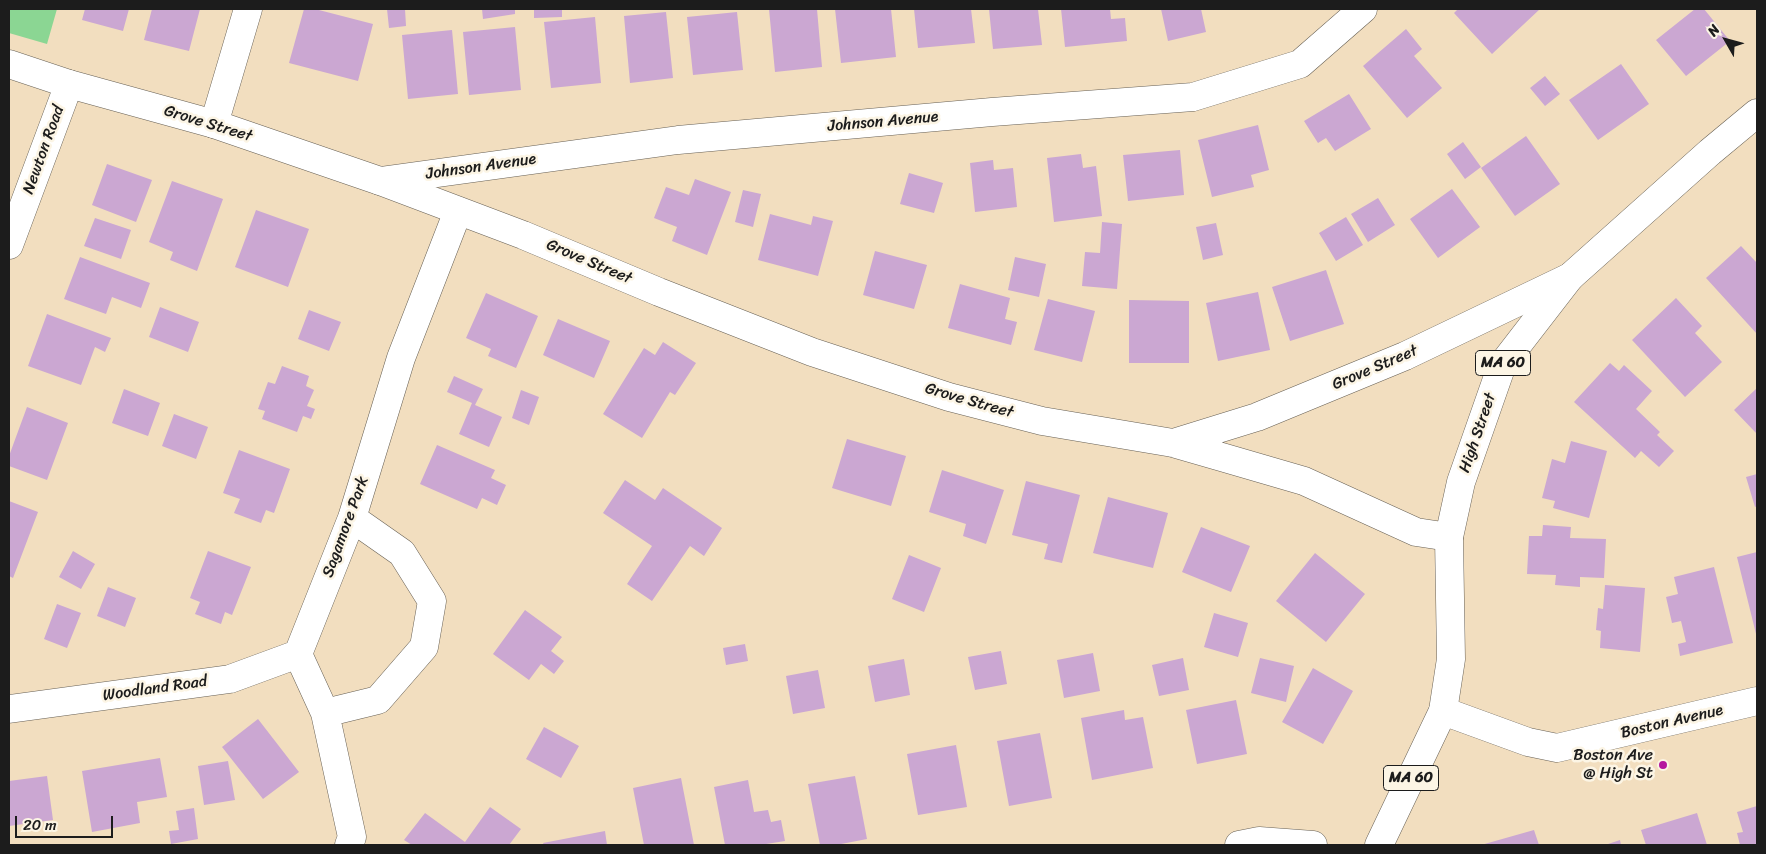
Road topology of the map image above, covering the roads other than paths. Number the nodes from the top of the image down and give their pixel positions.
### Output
1 (248, 9) edge
2 (1364, 9) edge
3 (9, 64) edge
4 (69, 84) junction
5 (1757, 113) edge
6 (214, 124) junction
7 (380, 182) junction
8 (458, 210) junction
9 (9, 245) edge
10 (1570, 277) junction
11 (1173, 443) junction
12 (352, 518) junction
13 (1449, 537) junction
14 (298, 654) junction
15 (1757, 702) edge
16 (9, 710) edge
17 (1443, 712) junction
18 (325, 713) junction
19 (349, 845) edge
20 (1239, 845) edge
21 (1313, 845) edge
22 (1379, 845) edge

1 - 6 street
2 - 7 street, Johnson Avenue
3 - 4 street, Grove Street
4 - 6 street, Grove Street
4 - 9 street, Newton Road
5 - 10 street, High Street / MA 60
6 - 7 street, Grove Street
7 - 8 street, Grove Street
8 - 11 street, Grove Street
8 - 12 street, Sagamore Park
10 - 11 street, Grove Street
10 - 13 street, High Street / MA 60
11 - 13 street, Grove Street
12 - 14 street, Sagamore Park
12 - 18 street
13 - 17 street, High Street / MA 60
14 - 16 street, Woodland Road
14 - 18 street
15 - 17 street, Boston Avenue
17 - 22 street, High Street / MA 60
18 - 19 street
20 - 21 street

